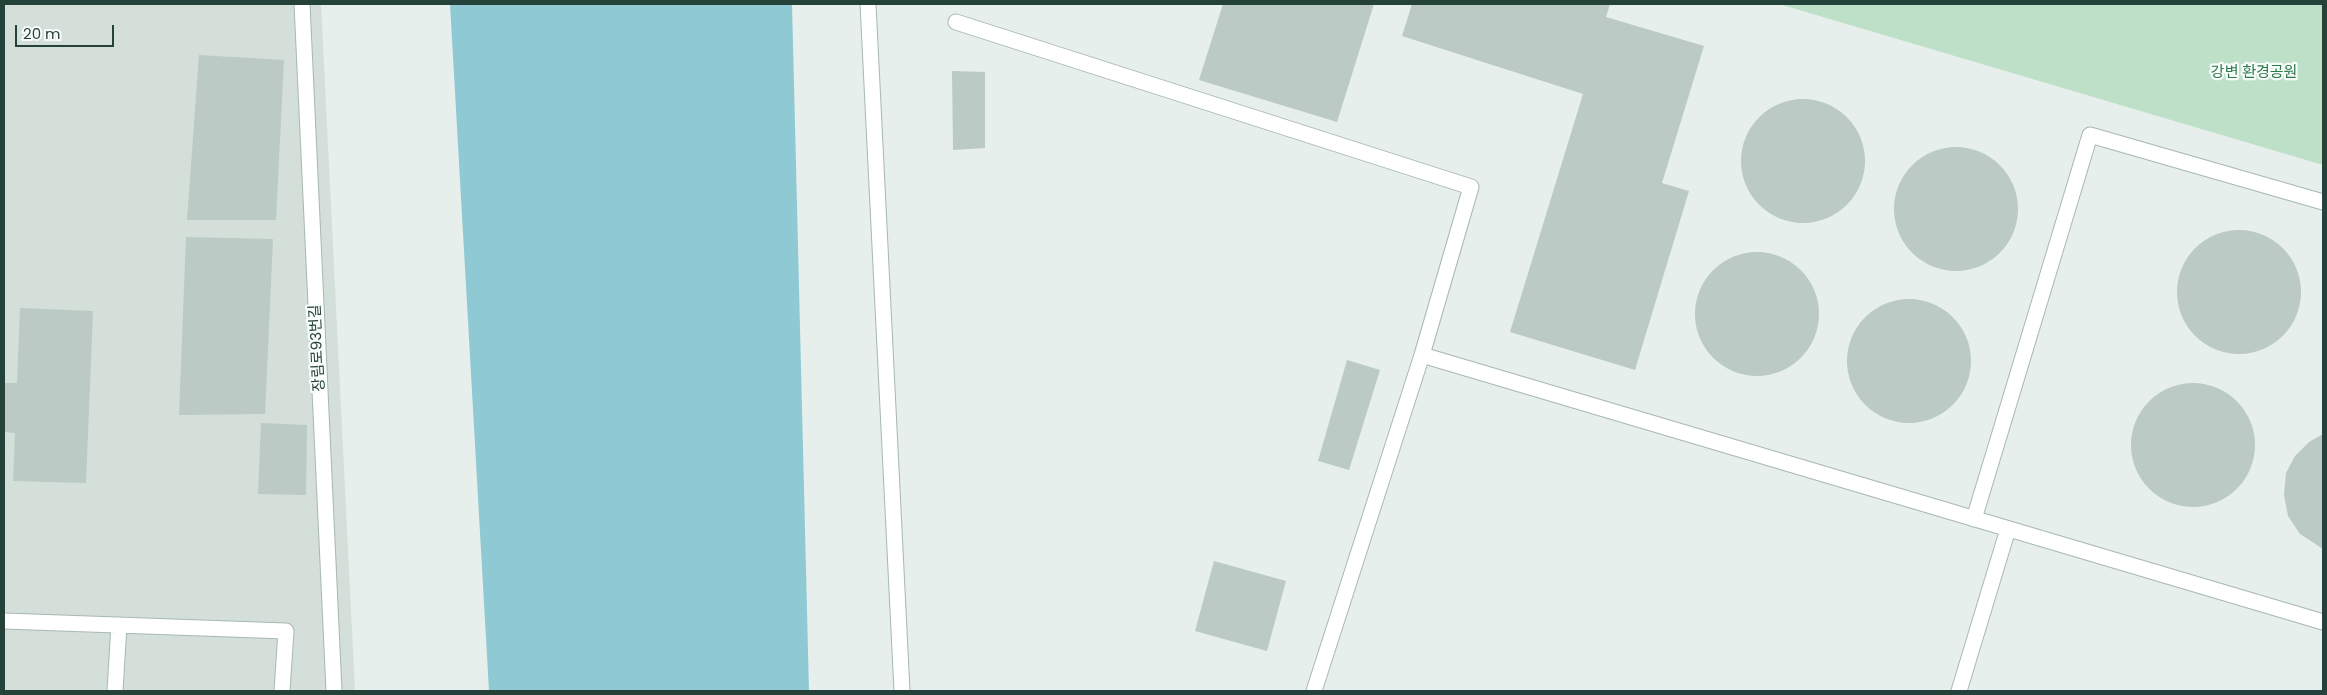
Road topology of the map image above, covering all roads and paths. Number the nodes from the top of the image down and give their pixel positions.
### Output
1 (302, 4) edge
2 (868, 4) edge
3 (956, 22) dead end
4 (2323, 202) edge
5 (1422, 355) junction
6 (1974, 519) junction
7 (2008, 529) junction
8 (4, 621) edge
9 (2323, 622) edge
10 (119, 625) junction
11 (115, 691) edge
12 (282, 691) edge
13 (334, 691) edge
14 (902, 691) edge
15 (1314, 691) edge
16 (1959, 691) edge

1 - 13 street, 장림로93번길
2 - 14 street
3 - 5 street
4 - 6 street
5 - 6 street
5 - 15 street
6 - 7 street
7 - 9 street
7 - 16 street
8 - 10 street
10 - 11 street
10 - 12 street

